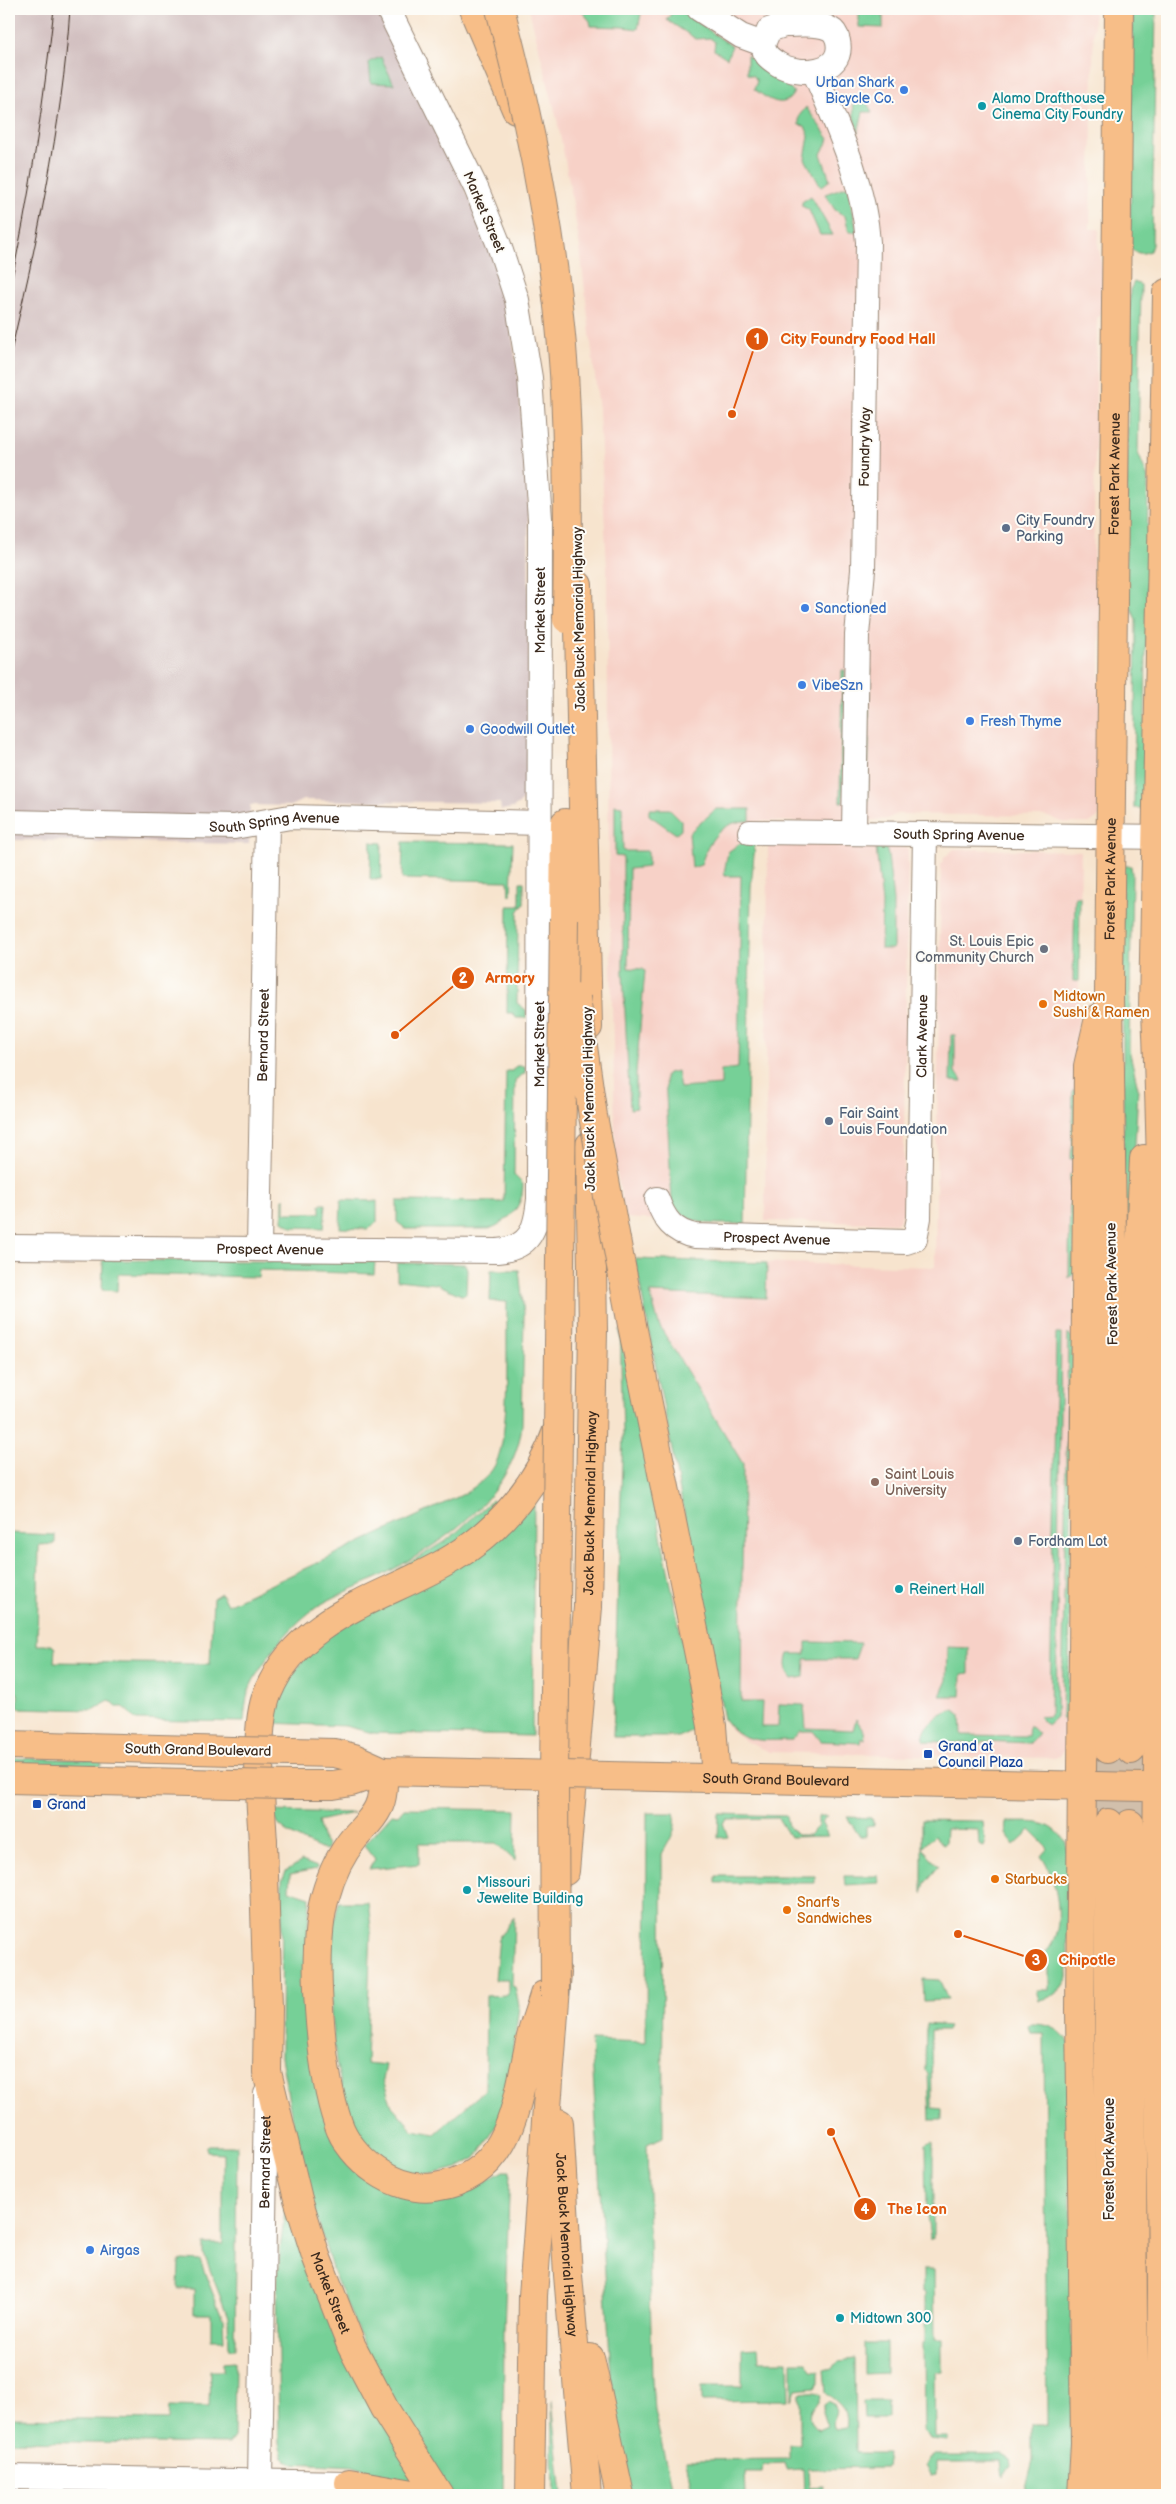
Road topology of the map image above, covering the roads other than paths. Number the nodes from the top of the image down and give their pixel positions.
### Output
1 (388, 9) edge
2 (473, 9) edge
3 (500, 9) edge
4 (699, 9) edge
5 (1119, 9) edge
6 (763, 44) junction
7 (814, 71) junction
8 (1167, 293) edge
9 (9, 822) edge
10 (267, 822) junction
11 (540, 823) junction
12 (750, 832) dead end
13 (854, 832) junction
14 (925, 834) junction
15 (1111, 837) junction
16 (1163, 837) edge
17 (564, 918) junction
18 (1155, 990) junction
19 (1109, 991) junction
20 (657, 1198) dead end
21 (529, 1237) joint
22 (916, 1239) joint
23 (9, 1247) edge
24 (259, 1247) junction
25 (593, 1330) junction
26 (9, 1745) edge
27 (383, 1771) junction
28 (716, 1778) junction
29 (9, 1779) edge
30 (1088, 1785) junction
31 (1156, 1788) edge
32 (558, 1951) junction
33 (266, 2072) junction
34 (568, 2276) junction
35 (9, 2478) edge
36 (260, 2482) junction
37 (356, 2489) edge
38 (419, 2495) edge
39 (439, 2495) edge
40 (530, 2495) edge
41 (587, 2495) edge
42 (620, 2495) edge
43 (1082, 2495) edge
44 (1107, 2495) edge
45 (1134, 2495) edge
46 (1151, 2495) edge

1 - 11 street, Market Street
2 - 25 main road, Jack Buck Memorial Highway
3 - 17 main road, Jack Buck Memorial Highway, bridge
4 - 6 street
5 - 15 main road, Forest Park Avenue
6 - 7 street
6 - 7 street
7 - 13 street, Foundry Way
8 - 16 main road, Forest Park Avenue
9 - 10 street, South Spring Avenue
10 - 11 street, South Spring Avenue
10 - 24 street, Bernard Street
11 - 21 street, Market Street
12 - 13 street, South Spring Avenue
13 - 14 street, South Spring Avenue
14 - 15 street, South Spring Avenue
14 - 22 street, Clark Avenue
15 - 16 street, South Spring Avenue
15 - 19 main road, Forest Park Avenue
16 - 18 main road, Forest Park Avenue
17 - 28 main road, bridge
17 - 34 main road, Jack Buck Memorial Highway, bridge
18 - 19 main road, Forest Park Avenue
18 - 31 main road
19 - 30 main road
20 - 22 street, Prospect Avenue
21 - 24 street, Prospect Avenue
23 - 24 street, Prospect Avenue
25 - 32 main road, Jack Buck Memorial Highway
25 - 33 main road, Bernard Street
26 - 27 main road, South Grand Boulevard, bridge
27 - 28 main road, South Grand Boulevard, bridge
27 - 29 main road, South Grand Boulevard, bridge
27 - 32 main road
28 - 30 main road, South Grand Boulevard
30 - 31 main road, South Grand Boulevard, bridge
30 - 43 main road
31 - 46 main road
32 - 40 main road, Jack Buck Memorial Highway
33 - 36 street, Bernard Street
33 - 39 main road, Market Street
34 - 41 main road, Jack Buck Memorial Highway
34 - 42 main road
35 - 36 street
36 - 37 street
37 - 38 main road
44 - 45 main road, Forest Park Avenue

